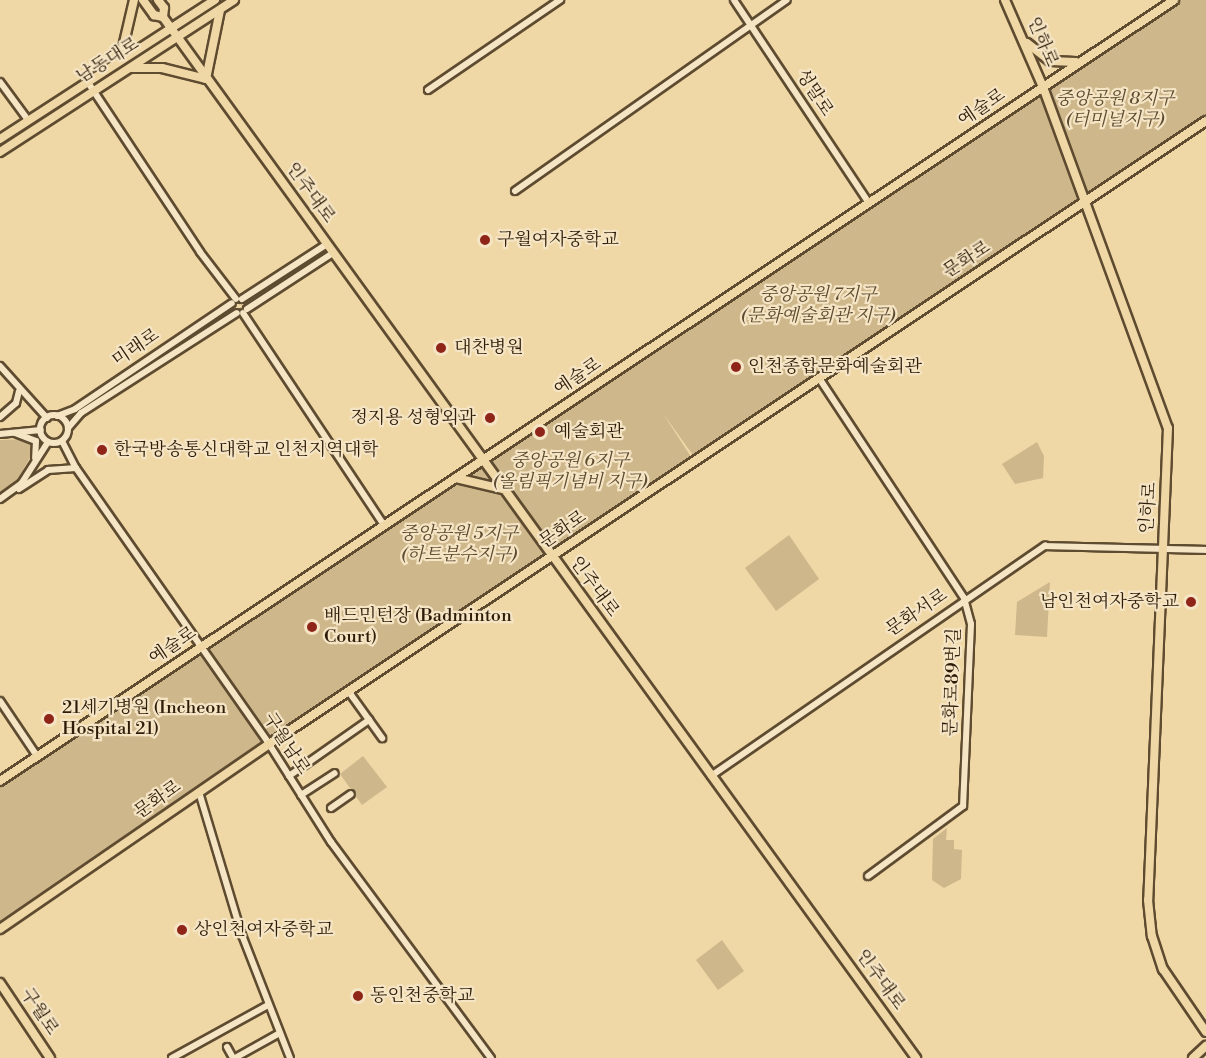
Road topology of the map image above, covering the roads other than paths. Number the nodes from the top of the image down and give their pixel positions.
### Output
1 (134, 0) edge
2 (143, 0) edge
3 (158, 0) edge
4 (215, 0) edge
5 (234, 0) edge
6 (560, 0) edge
7 (734, 0) edge
8 (787, 0) edge
9 (1005, 0) edge
10 (1174, 0) edge
11 (220, 10) junction
12 (163, 17) junction
13 (751, 25) junction
14 (171, 29) junction
15 (177, 37) junction
16 (1023, 38) junction
17 (1088, 57) junction
18 (120, 60) junction
19 (125, 69) junction
20 (206, 79) junction
21 (87, 81) junction
22 (0, 82) edge
23 (1042, 87) junction
24 (93, 90) junction
25 (428, 90) dead end
26 (28, 120) junction
27 (1206, 121) edge
28 (0, 139) edge
29 (0, 152) edge
30 (515, 191) dead end
31 (1085, 201) junction
32 (869, 203) junction
33 (327, 244) junction
34 (333, 253) junction
35 (237, 300) junction
36 (242, 312) junction
37 (0, 366) edge
38 (819, 378) junction
39 (19, 391) junction
40 (57, 416) junction
41 (0, 417) edge
42 (47, 418) junction
43 (69, 428) junction
44 (40, 430) junction
45 (15, 433) junction
46 (0, 434) edge
47 (62, 441) junction
48 (48, 442) junction
49 (482, 460) junction
50 (33, 465) junction
51 (76, 468) junction
52 (456, 478) junction
53 (502, 489) junction
54 (10, 492) junction
55 (0, 499) edge
56 (384, 525) junction
57 (1163, 548) junction
58 (1206, 550) edge
59 (552, 558) junction
60 (964, 598) junction
61 (202, 646) junction
62 (349, 692) junction
63 (0, 701) edge
64 (369, 720) junction
65 (382, 738) dead end
66 (269, 744) junction
67 (37, 756) junction
68 (335, 773) dead end
69 (289, 776) junction
70 (711, 776) junction
71 (0, 781) edge
72 (199, 792) junction
73 (351, 794) dead end
74 (301, 795) junction
75 (332, 808) dead end
76 (868, 876) dead end
77 (0, 929) edge
78 (0, 984) edge
79 (268, 1005) junction
80 (1206, 1032) edge
81 (280, 1033) junction
82 (1206, 1046) edge
83 (227, 1047) dead end
84 (175, 1057) edge
85 (50, 1058) edge
86 (234, 1058) edge
87 (291, 1058) edge
88 (491, 1058) edge
89 (916, 1058) edge
90 (1193, 1058) edge

1 - 18 main road
2 - 12 main road, 인주대로
3 - 12 main road, 인주대로
4 - 14 main road, 남동대로
5 - 11 main road, 남동대로
6 - 25 street
7 - 13 street, 성말로
8 - 13 street
9 - 16 main road, 인하로
10 - 17 main road, 예술로
11 - 15 main road, 남동대로
11 - 20 main road
12 - 14 main road, 인주대로
13 - 30 street
13 - 32 street, 성말로
14 - 15 main road, 인주대로
14 - 18 main road, 남동대로
15 - 19 main road, 남동대로
15 - 20 main road, 인주대로
16 - 17 main road
16 - 23 main road, 인하로
17 - 23 main road, 예술로
18 - 21 main road, 남동대로
19 - 20 main road
19 - 24 main road, 남동대로
20 - 33 main road, 인주대로
21 - 24 street
21 - 26 main road, 남동대로
22 - 26 street
23 - 31 main road, 인하로
23 - 32 main road, 예술로
24 - 29 main road, 남동대로
24 - 35 street
26 - 28 main road, 남동대로
27 - 31 main road, 문화로
31 - 38 main road, 문화로
31 - 57 main road, 인하로
32 - 49 main road, 예술로
33 - 34 main road, 인주대로
33 - 35 street, 미래로
34 - 36 street, 미래로
34 - 49 main road, 인주대로
35 - 36 street
35 - 36 street
35 - 40 street, 미래로
36 - 43 street, 미래로
36 - 56 street
37 - 39 street
38 - 59 main road, 문화로
38 - 60 street, 문화로89번길
39 - 41 street
39 - 42 street
40 - 42 street
40 - 43 street
42 - 44 street
43 - 47 street
44 - 45 street
44 - 48 street
45 - 46 street
45 - 50 street
47 - 48 street
47 - 51 street, 구월남로
48 - 50 street
49 - 52 main road, 예술로
49 - 53 main road, 인주대로
50 - 54 street
51 - 54 street
51 - 61 street, 구월남로
52 - 53 main road
52 - 56 main road, 예술로
53 - 59 main road, 인주대로
54 - 55 street
56 - 61 main road, 예술로
57 - 58 street, 문화서로
57 - 60 street, 문화서로
57 - 80 main road, 인하로
59 - 62 main road, 문화로
59 - 70 main road, 인주대로
60 - 70 street, 문화서로
60 - 76 street, 문화로89번길
61 - 66 street, 구월남로
61 - 67 main road, 예술로
62 - 64 street
62 - 66 main road, 문화로
63 - 67 street
64 - 65 street
64 - 69 street
66 - 69 street, 구월남로
66 - 72 main road, 문화로
67 - 71 main road, 예술로
68 - 74 street
69 - 74 street, 구월남로
70 - 89 main road, 인주대로
72 - 77 main road, 문화로
72 - 79 street
73 - 75 street
74 - 88 street, 구월남로
78 - 85 main road, 구월로
79 - 81 street
79 - 84 street
81 - 86 street
81 - 87 street
82 - 90 main road
83 - 86 street

